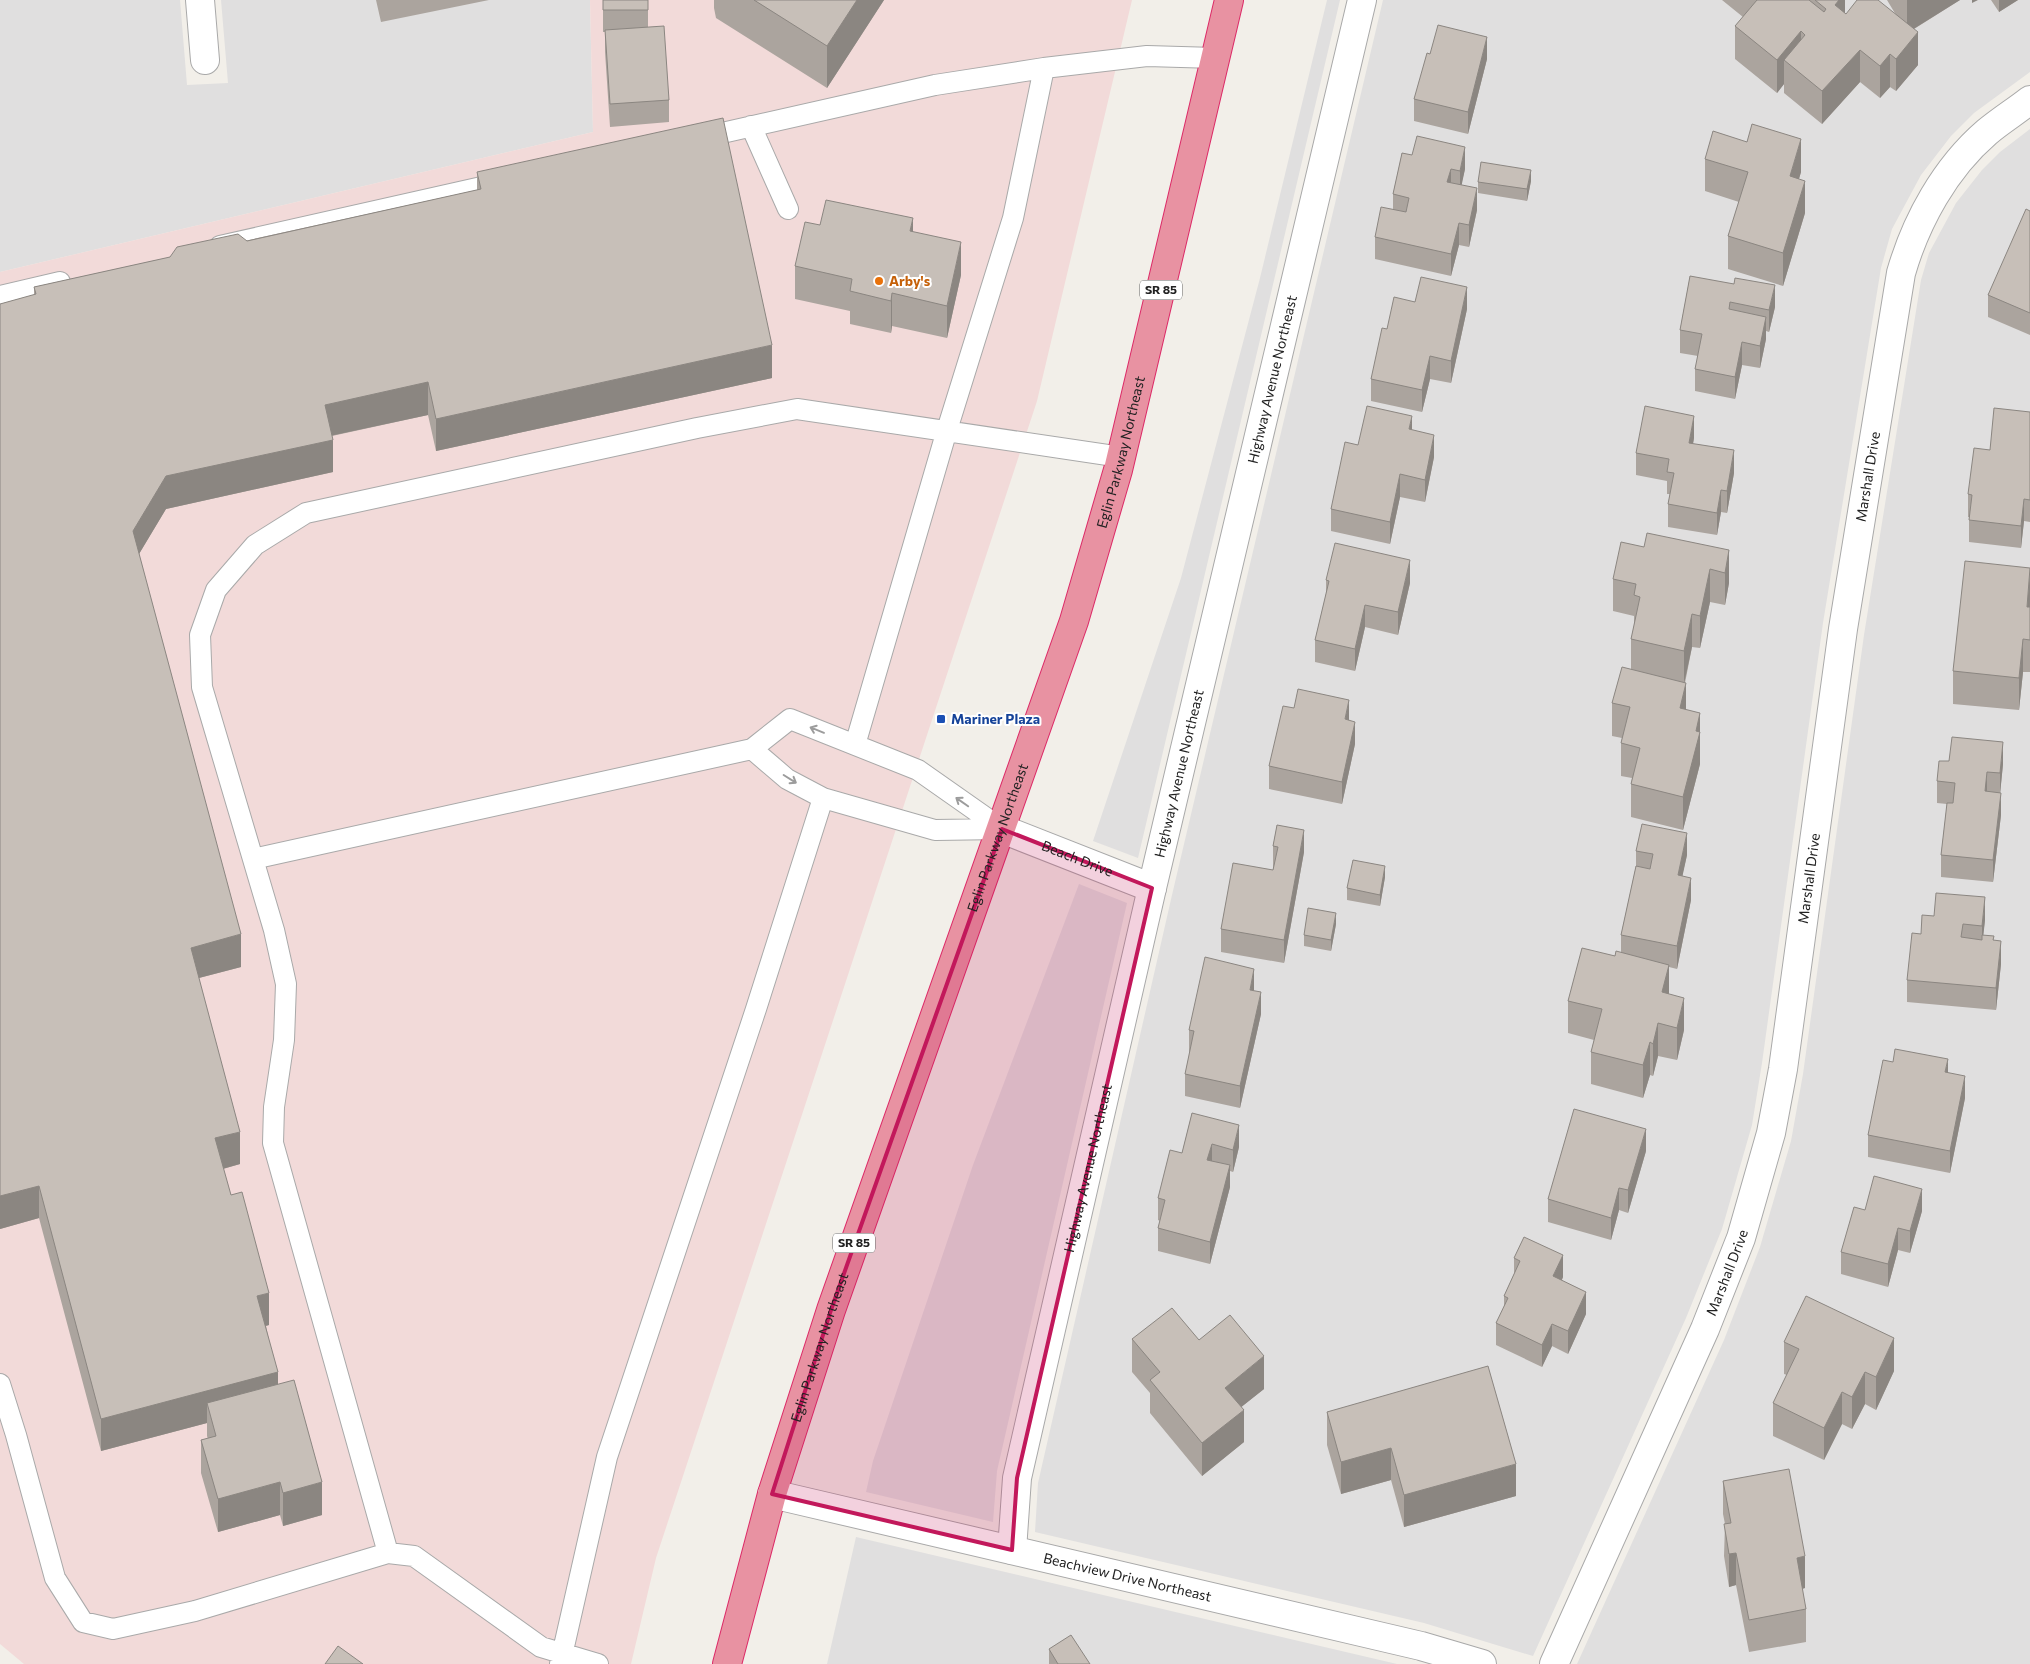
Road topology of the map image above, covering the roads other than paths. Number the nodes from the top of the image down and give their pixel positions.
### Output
1 (200, 0) edge
2 (1229, 0) edge
3 (1362, 0) edge
4 (1216, 58) junction
5 (205, 60) dead end
6 (1044, 68) junction
7 (2030, 100) edge
8 (751, 126) junction
9 (684, 142) edge
10 (520, 178) edge
11 (788, 209) dead end
12 (202, 250) edge
13 (77, 278) edge
14 (0, 296) edge
15 (946, 430) junction
16 (1121, 457) junction
17 (855, 745) junction
18 (752, 749) junction
19 (823, 798) junction
20 (1002, 830) junction
21 (253, 859) junction
22 (1152, 888) junction
23 (0, 1384) edge
24 (772, 1494) junction
25 (1012, 1550) junction
26 (388, 1553) junction
27 (561, 1659) edge
28 (598, 1664) edge
29 (727, 1664) edge
30 (1482, 1664) edge
31 (1554, 1664) edge

1 - 5 street
2 - 4 highway, Eglin Parkway Northeast / SR 85
3 - 22 street, Highway Avenue Northeast
4 - 6 lane
4 - 16 highway, Eglin Parkway Northeast / SR 85
6 - 8 lane
6 - 15 lane
7 - 31 street, Marshall Drive
8 - 9 lane
8 - 11 lane
10 - 12 lane
13 - 14 lane
15 - 16 lane
15 - 17 lane
15 - 21 lane
16 - 20 highway, Eglin Parkway Northeast / SR 85
17 -> 18 lane
20 -> 17 lane
18 -> 19 lane
18 - 21 lane
19 - 20 lane
19 - 27 lane
20 - 22 street, Beach Drive
20 - 24 highway, Eglin Parkway Northeast / SR 85
21 - 26 lane
22 - 25 street, Highway Avenue Northeast
23 - 26 lane
24 - 25 street, Beachview Drive Northeast
24 - 29 highway, Eglin Parkway Northeast / SR 85
25 - 30 street, Beachview Drive Northeast
26 - 27 lane
27 - 28 lane

